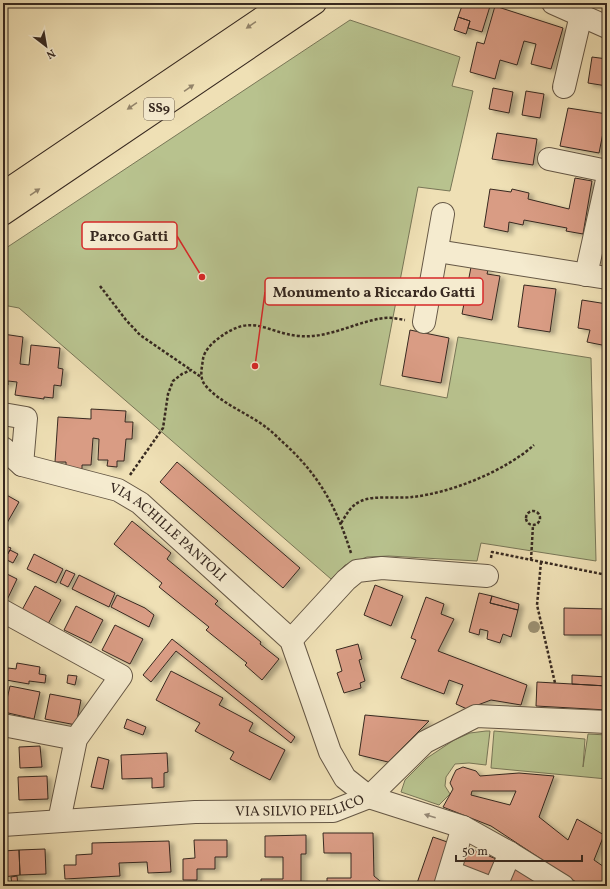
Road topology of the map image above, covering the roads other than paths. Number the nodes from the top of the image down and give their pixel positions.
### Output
1 (284, 3) edge
2 (315, 3) edge
3 (553, 3) edge
4 (581, 15) junction
5 (607, 27) edge
6 (564, 87) dead end
7 (549, 159) dead end
8 (607, 171) edge
9 (607, 180) edge
10 (3, 193) edge
11 (3, 214) edge
12 (443, 214) dead end
13 (437, 251) junction
14 (597, 276) edge
15 (424, 322) road end
16 (3, 414) edge
17 (3, 448) edge
18 (22, 464) junction
19 (487, 576) road end
20 (3, 611) edge
21 (291, 640) junction
22 (607, 722) edge
23 (3, 725) edge
24 (76, 739) junction
25 (369, 797) junction
26 (59, 822) junction
27 (3, 825) edge
28 (463, 827) junction
29 (510, 853) junction
30 (448, 879) edge
31 (486, 886) edge
32 (496, 886) edge
33 (563, 886) edge

1 -> 10 main road, SS9
11 -> 2 main road, SS9
3 - 4 street
4 - 5 street
4 - 6 street
7 - 8 street
9 - 14 street
12 - 13 street
13 - 14 street
13 - 15 street
16 - 18 street
17 - 18 street, VIA ACHILLE PANTOLI
18 - 21 street, VIA ACHILLE PANTOLI
19 - 21 street
20 - 24 street
21 - 25 street, VIA ACHILLE PANTOLI
22 - 25 street, VIA SILVIO PELLICO
23 - 24 street
24 - 26 street
25 - 26 street, VIA SILVIO PELLICO
28 -> 25 street
26 - 27 street, VIA SILVIO PELLICO
28 - 29 street
28 - 30 street
29 - 32 street
29 - 33 street
30 - 31 street

